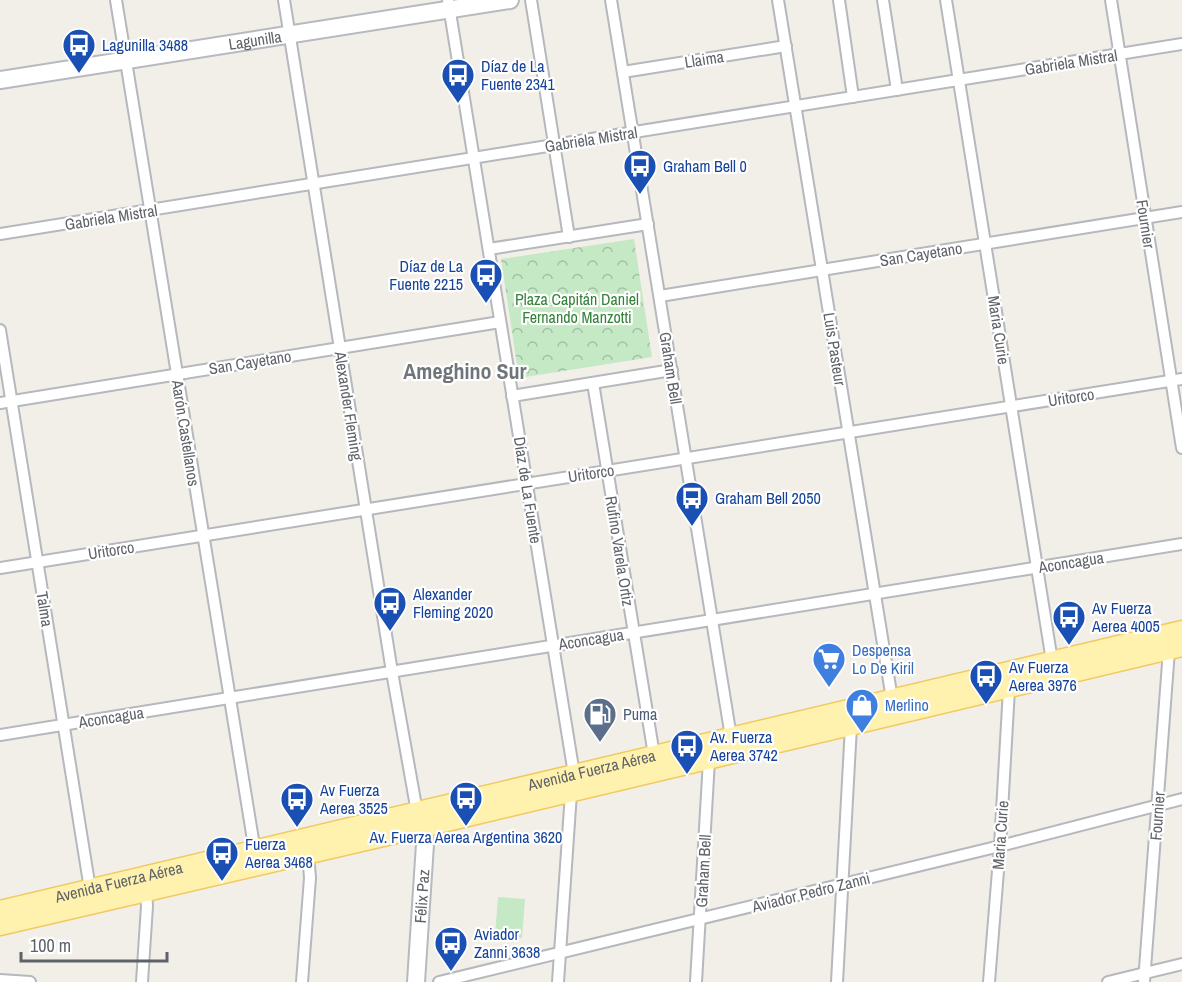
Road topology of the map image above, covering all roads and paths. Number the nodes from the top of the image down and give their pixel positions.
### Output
1 (116, 0) edge
2 (284, 0) edge
3 (510, 0) edge
4 (531, 0) edge
5 (611, 0) edge
6 (778, 0) edge
7 (839, 0) edge
8 (883, 0) edge
9 (946, 0) edge
10 (1110, 0) edge
11 (449, 5) edge
12 (290, 36) junction
13 (1182, 44) edge
14 (786, 46) junction
15 (1119, 54) junction
16 (126, 61) junction
17 (623, 72) junction
18 (0, 80) edge
19 (959, 80) junction
20 (897, 90) junction
21 (853, 97) junction
22 (795, 106) junction
23 (633, 132) junction
24 (555, 145) junction
25 (474, 158) junction
26 (313, 184) junction
27 (150, 210) junction
28 (1182, 212) edge
29 (1145, 218) junction
30 (648, 224) junction
31 (0, 234) edge
32 (569, 237) junction
33 (985, 244) junction
34 (489, 249) junction
35 (822, 270) junction
36 (660, 296) junction
37 (500, 322) junction
38 (0, 330) edge
39 (340, 348) junction
40 (672, 370) junction
41 (177, 374) junction
42 (1177, 380) edge
43 (593, 383) junction
44 (512, 396) junction
45 (6, 402) edge
46 (1011, 406) junction
47 (848, 432) junction
48 (1182, 448) edge
49 (686, 458) junction
50 (607, 471) junction
51 (527, 484) junction
52 (366, 509) junction
53 (203, 535) junction
54 (1182, 544) edge
55 (37, 562) junction
56 (0, 568) edge
57 (1037, 568) junction
58 (874, 594) junction
59 (712, 620) junction
60 (1182, 630) edge
61 (634, 633) junction
62 (553, 645) junction
63 (1175, 649) edge
64 (1052, 661) junction
65 (392, 672) junction
66 (1008, 688) junction
67 (230, 698) junction
68 (892, 699) junction
69 (64, 724) junction
70 (851, 726) junction
71 (0, 735) edge
72 (731, 737) junction
73 (654, 755) junction
74 (709, 760) junction
75 (574, 774) junction
76 (571, 793) junction
77 (1182, 800) edge
78 (1158, 805) junction
79 (419, 820) junction
80 (1000, 846) junction
81 (308, 853) junction
82 (257, 857) junction
83 (843, 884) junction
84 (90, 889) junction
85 (146, 892) junction
86 (0, 910) edge
87 (700, 920) junction
88 (0, 926) edge
89 (561, 954) junction
90 (1182, 964) edge
91 (1144, 977) edge
92 (0, 980) edge
93 (30, 982) edge
94 (141, 982) edge
95 (302, 982) edge
96 (416, 982) edge
97 (439, 982) edge
98 (558, 982) edge
99 (696, 982) edge
100 (837, 982) edge
101 (989, 982) edge
102 (1108, 982) edge

1 - 16 street, Aarón Castellanos
2 - 12 street, Alexander Fleming
3 - 11 main road, Lagunilla
4 - 24 street
5 - 17 street, Graham Bell
6 - 14 street, Luis Pasteur
7 - 21 street
8 - 20 street
9 - 19 street, Maria Curie
10 - 15 street, Fournier
11 - 12 main road, Lagunilla
11 - 25 street, Díaz de La Fuente
12 - 16 main road, Lagunilla
12 - 26 street, Alexander Fleming
13 - 15 street, Gabriela Mistral
14 - 17 street, Llaima
14 - 22 street, Luis Pasteur
15 - 19 street, Gabriela Mistral
15 - 29 street, Fournier
16 - 18 main road, Lagunilla
16 - 27 street, Aarón Castellanos
17 - 23 street, Graham Bell
19 - 20 street, Gabriela Mistral
19 - 33 street, Maria Curie
20 - 21 street, Gabriela Mistral
21 - 22 street, Gabriela Mistral
22 - 23 street, Gabriela Mistral
22 - 35 street, Luis Pasteur
23 - 24 street, Gabriela Mistral
23 - 30 street, Graham Bell
24 - 25 street, Gabriela Mistral
24 - 32 street
25 - 26 street, Gabriela Mistral
25 - 34 street, Díaz de La Fuente
26 - 27 street, Gabriela Mistral
26 - 39 street, Alexander Fleming
27 - 31 street, Gabriela Mistral
27 - 41 street, Aarón Castellanos
28 - 29 street, San Cayetano
29 - 33 street, San Cayetano
29 - 42 street, Fournier
30 - 32 street
30 - 36 street, Graham Bell
32 - 34 street
33 - 35 street, San Cayetano
33 - 46 street, Maria Curie
34 - 37 street, Díaz de La Fuente
35 - 36 street, San Cayetano
35 - 47 street, Luis Pasteur
36 - 40 street, Graham Bell
37 - 39 street, San Cayetano
37 - 44 street, Díaz de La Fuente
38 - 45 street, Talma
39 - 41 street, San Cayetano
39 - 52 street, Alexander Fleming
40 - 43 street
40 - 49 street, Graham Bell
41 - 45 street, San Cayetano
41 - 53 street, Aarón Castellanos
42 - 46 street, Uritorco
42 - 48 street, Fournier
43 - 44 street
43 - 50 street, Rufino Varela Ortiz
44 - 51 street, Díaz de La Fuente
45 - 55 street, Talma
46 - 47 street, Uritorco
46 - 57 street, Maria Curie
47 - 49 street, Uritorco
47 - 58 street, Luis Pasteur
49 - 50 street, Uritorco
49 - 59 street, Graham Bell
50 - 51 street, Uritorco
50 - 61 street, Rufino Varela Ortiz
51 - 52 street, Uritorco
51 - 62 street, Díaz de La Fuente
52 - 53 street, Uritorco
52 - 65 street, Alexander Fleming
53 - 55 street, Uritorco
53 - 67 street, Aarón Castellanos
54 - 57 street, Aconcagua
55 - 56 street, Uritorco
55 - 69 street, Talma
57 - 58 street, Aconcagua
57 - 64 street, Maria Curie
58 - 59 street, Aconcagua
58 - 68 street, Luis Pasteur
59 - 61 street, Aconcagua
59 - 72 street, Graham Bell
60 - 64 main road, Avenida Fuerza Aérea
61 - 62 street, Aconcagua
61 - 73 street, Rufino Varela Ortiz
62 - 65 street, Aconcagua
62 - 75 street, Díaz de La Fuente
63 - 66 main road, Avenida Fuerza Aérea
63 - 78 street, Fournier
64 - 68 main road, Avenida Fuerza Aérea
65 - 67 street, Aconcagua
65 - 79 street, Alexander Fleming
66 - 70 main road, Avenida Fuerza Aérea
66 - 80 street, Maria Curie
67 - 69 street, Aconcagua
67 - 82 street, Aarón Castellanos
68 - 72 main road, Avenida Fuerza Aérea
69 - 71 street, Aconcagua
69 - 84 street, Talma
70 - 74 main road, Avenida Fuerza Aérea
70 - 83 street
72 - 73 main road, Avenida Fuerza Aérea
73 - 75 main road, Avenida Fuerza Aérea
74 - 76 main road, Avenida Fuerza Aérea
74 - 87 street, Graham Bell
75 - 76 street, Díaz de La Fuente
75 - 79 main road, Avenida Fuerza Aérea
76 - 79 main road, Avenida Fuerza Aérea
76 - 89 street, Díaz de La Fuente
77 - 78 street, Aviador Pedro Zanni
78 - 80 street, Aviador Pedro Zanni
78 - 91 street, Fournier
79 - 81 main road, Avenida Fuerza Aérea
79 - 82 main road, Avenida Fuerza Aérea
79 - 96 main road, Félix Paz
80 - 83 street, Aviador Pedro Zanni
80 - 101 street, Maria Curie
81 - 82 main road, Avenida Fuerza Aérea
81 - 95 street
82 - 84 main road, Avenida Fuerza Aérea
82 - 85 main road, Avenida Fuerza Aérea
83 - 87 street, Aviador Pedro Zanni
83 - 100 street
84 - 86 main road, Avenida Fuerza Aérea
85 - 88 main road, Avenida Fuerza Aérea
85 - 94 street
87 - 89 street, Aviador Pedro Zanni
87 - 99 street, Graham Bell
89 - 97 street, Aviador Pedro Zanni
89 - 98 street, Díaz de La Fuente
90 - 91 street
91 - 102 street
92 - 93 street

